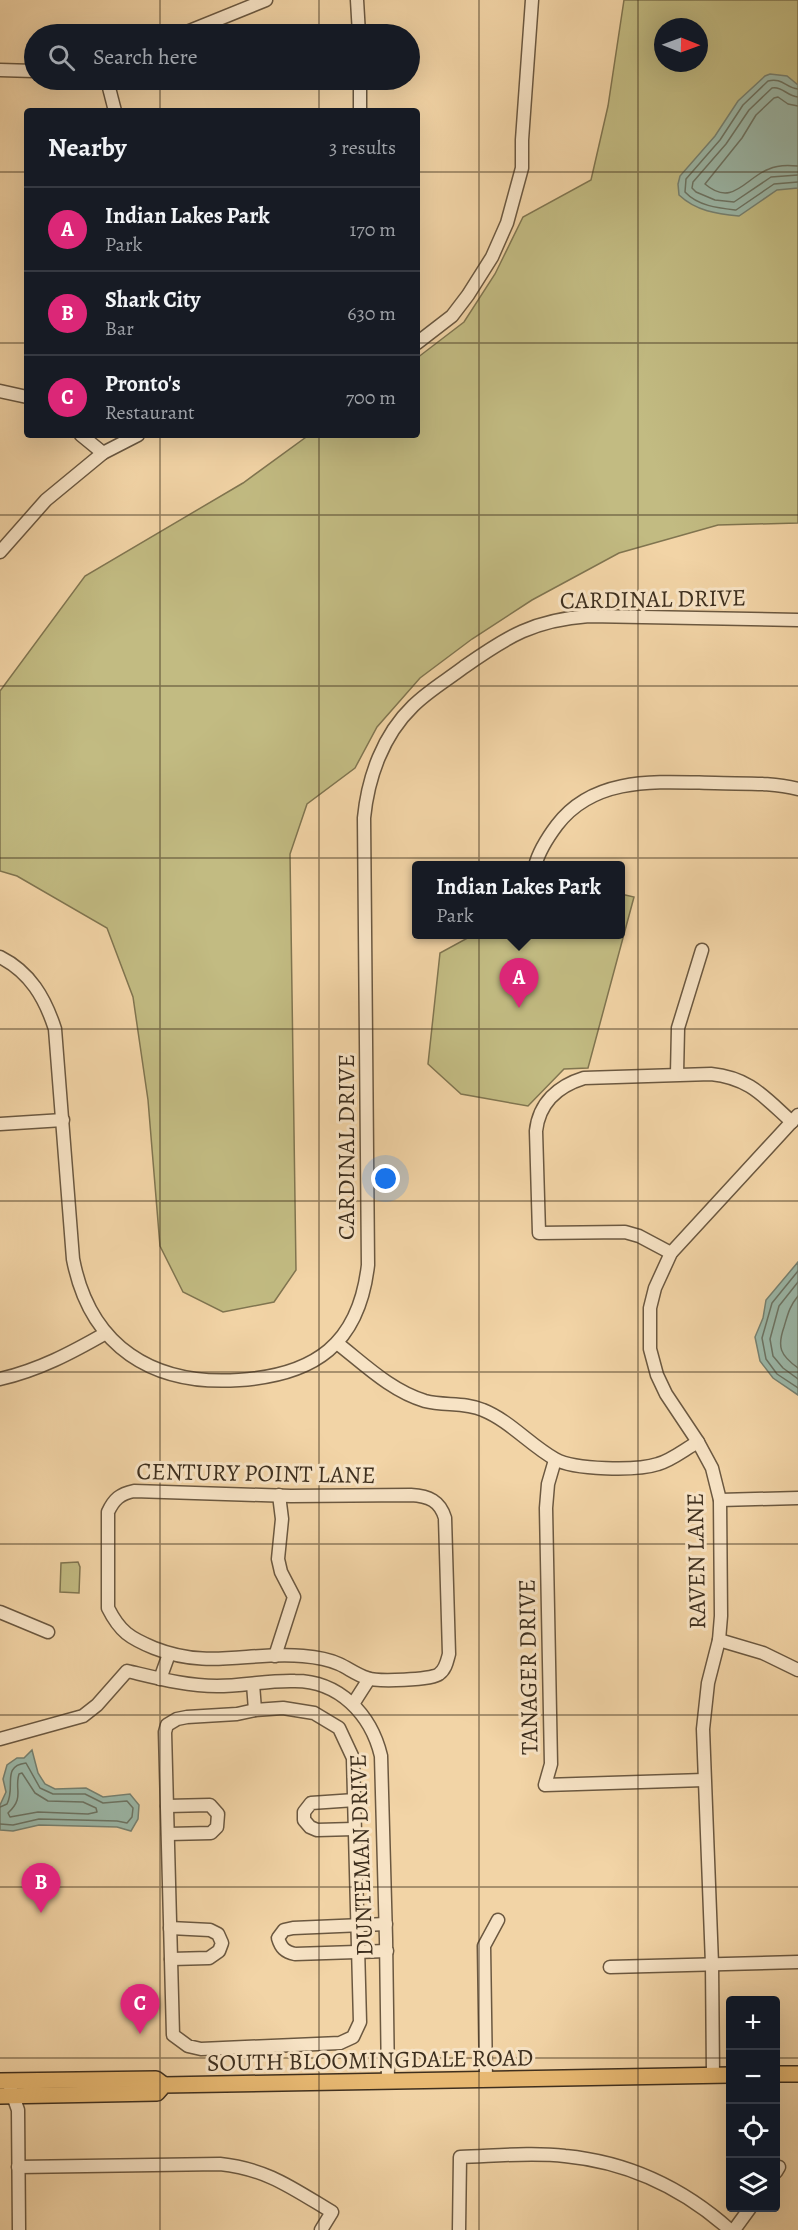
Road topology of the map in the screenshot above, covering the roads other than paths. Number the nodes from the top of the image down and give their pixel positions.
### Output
1 (266, 0) edge
2 (357, 0) edge
3 (532, 0) edge
4 (207, 24) edge
5 (358, 24) edge
6 (0, 70) edge
7 (24, 71) edge
8 (110, 90) edge
9 (360, 90) edge
10 (114, 108) edge
11 (360, 108) edge
12 (420, 341) edge
13 (0, 391) edge
14 (24, 396) edge
15 (85, 438) edge
16 (132, 438) edge
17 (103, 453) junction
18 (0, 552) edge
19 (798, 620) edge
20 (798, 789) edge
21 (538, 861) edge
22 (702, 950) dead end
23 (0, 957) edge
24 (677, 1074) junction
25 (795, 1119) edge
26 (63, 1120) junction
27 (0, 1124) edge
28 (671, 1253) junction
29 (106, 1333) junction
30 (337, 1343) junction
31 (0, 1379) edge
32 (698, 1442) junction
33 (555, 1460) junction
34 (279, 1495) junction
35 (798, 1498) edge
36 (720, 1500) junction
37 (0, 1612) edge
38 (48, 1632) dead end
39 (719, 1640) junction
40 (169, 1654) junction
41 (275, 1656) junction
42 (798, 1670) edge
43 (160, 1679) junction
44 (369, 1679) junction
45 (253, 1684) junction
46 (353, 1704) junction
47 (255, 1710) junction
48 (0, 1739) edge
49 (704, 1780) junction
50 (355, 1800) junction
51 (167, 1806) junction
52 (354, 1829) junction
53 (168, 1834) junction
54 (498, 1920) dead end
55 (386, 1924) junction
56 (358, 1925) junction
57 (170, 1928) junction
58 (387, 1951) junction
59 (359, 1952) junction
60 (171, 1959) junction
61 (798, 1962) edge
62 (712, 1964) junction
63 (610, 1967) dead end
64 (780, 2074) edge
65 (798, 2074) edge
66 (713, 2075) junction
67 (726, 2075) edge
68 (486, 2080) junction
69 (4, 2081) edge
70 (388, 2082) junction
71 (164, 2085) junction
72 (7, 2096) edge
73 (18, 2167) junction
74 (747, 2212) edge
75 (19, 2230) edge
76 (321, 2230) edge
77 (459, 2230) edge
78 (732, 2230) edge

1 - 4 street
2 - 5 street
3 - 12 street
6 - 7 street
8 - 10 street
9 - 11 street
13 - 14 street
15 - 17 street
16 - 17 street
17 - 18 street
19 - 30 street, CARDINAL DRIVE
20 - 21 street
22 - 24 street
23 - 26 street, CARDINAL DRIVE
24 - 25 street
24 - 28 street
25 - 28 street, RAVEN LANE
26 - 27 street
26 - 29 street, CARDINAL DRIVE
28 - 32 street, RAVEN LANE
29 - 30 street, CARDINAL DRIVE
29 - 31 street
30 - 33 street
32 - 33 street
32 - 36 street, RAVEN LANE
33 - 49 street, TANAGER DRIVE
34 - 40 street, CENTURY POINT LANE
34 - 41 street
34 - 44 street, CENTURY POINT LANE
35 - 36 street
36 - 39 street, RAVEN LANE
37 - 38 street
39 - 42 street
39 - 49 street, RAVEN LANE
40 - 41 street, CENTURY POINT LANE
40 - 43 street
41 - 44 street, CENTURY POINT LANE
43 - 45 street, DUNTEMAN DRIVE
43 - 48 street, DUNTEMAN DRIVE
44 - 46 street
45 - 46 street, DUNTEMAN DRIVE
45 - 47 street
46 - 55 street, DUNTEMAN DRIVE
47 - 50 street
47 - 51 street
49 - 62 street, RAVEN LANE
50 - 52 street
50 - 52 street
51 - 53 street
51 - 53 street
52 - 56 street
53 - 57 street
54 - 68 street
55 - 56 street
55 - 58 street, DUNTEMAN DRIVE
56 - 59 street
56 - 59 street
57 - 60 street
57 - 60 street
58 - 59 street
58 - 70 street, DUNTEMAN DRIVE
59 - 60 street
61 - 62 street
62 - 63 street
62 - 66 street, RAVEN LANE
64 - 65 main road
66 - 67 main road, SOUTH BLOOMINGDALE ROAD
66 - 68 main road, SOUTH BLOOMINGDALE ROAD
68 - 70 main road, SOUTH BLOOMINGDALE ROAD
69 - 71 main road
69 - 72 street
70 - 71 main road, SOUTH BLOOMINGDALE ROAD
71 - 72 main road, SOUTH BLOOMINGDALE ROAD
72 - 73 street
73 - 75 street
73 - 76 street
74 - 78 street
77 - 78 street

